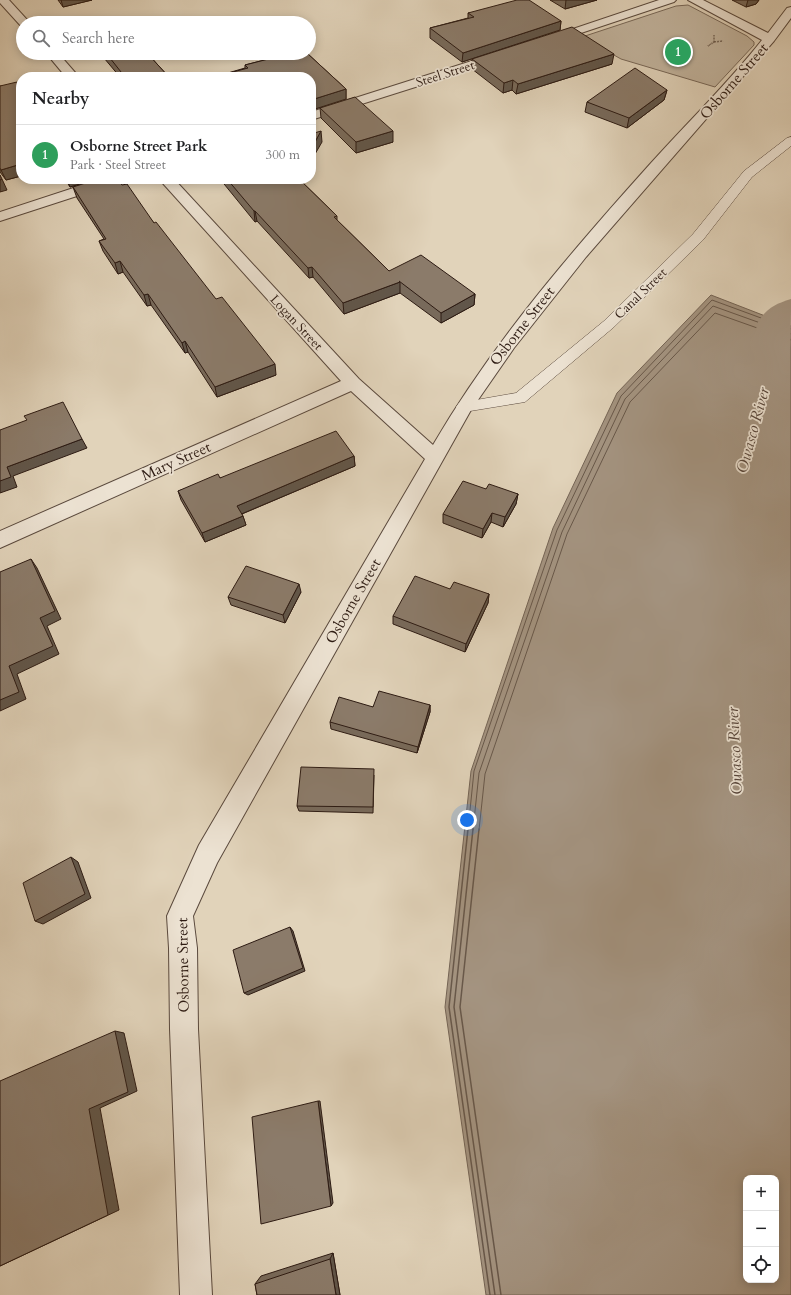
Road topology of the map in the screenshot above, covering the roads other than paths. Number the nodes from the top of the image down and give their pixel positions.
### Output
1 (3, 0) edge
2 (670, 0) edge
3 (694, 0) edge
4 (791, 10) edge
5 (18, 16) edge
6 (770, 39) junction
7 (542, 42) edge
8 (512, 52) edge
9 (58, 60) edge
10 (69, 72) edge
11 (316, 114) edge
12 (791, 140) edge
13 (100, 184) edge
14 (171, 184) edge
15 (0, 217) edge
16 (353, 383) junction
17 (464, 407) junction
18 (436, 458) junction
19 (0, 540) edge
20 (196, 1295) edge

1 - 5 street
2 - 7 street
3 - 6 street
4 - 6 street, Osborne Street
6 - 17 street, Osborne Street
8 - 11 street, Steel Street
9 - 10 street
12 - 17 lane, Canal Street
13 - 15 street
14 - 16 street, Logan Street
16 - 18 street, Logan Street
16 - 19 street, Mary Street
17 - 18 street, Osborne Street
18 - 20 street, Osborne Street

